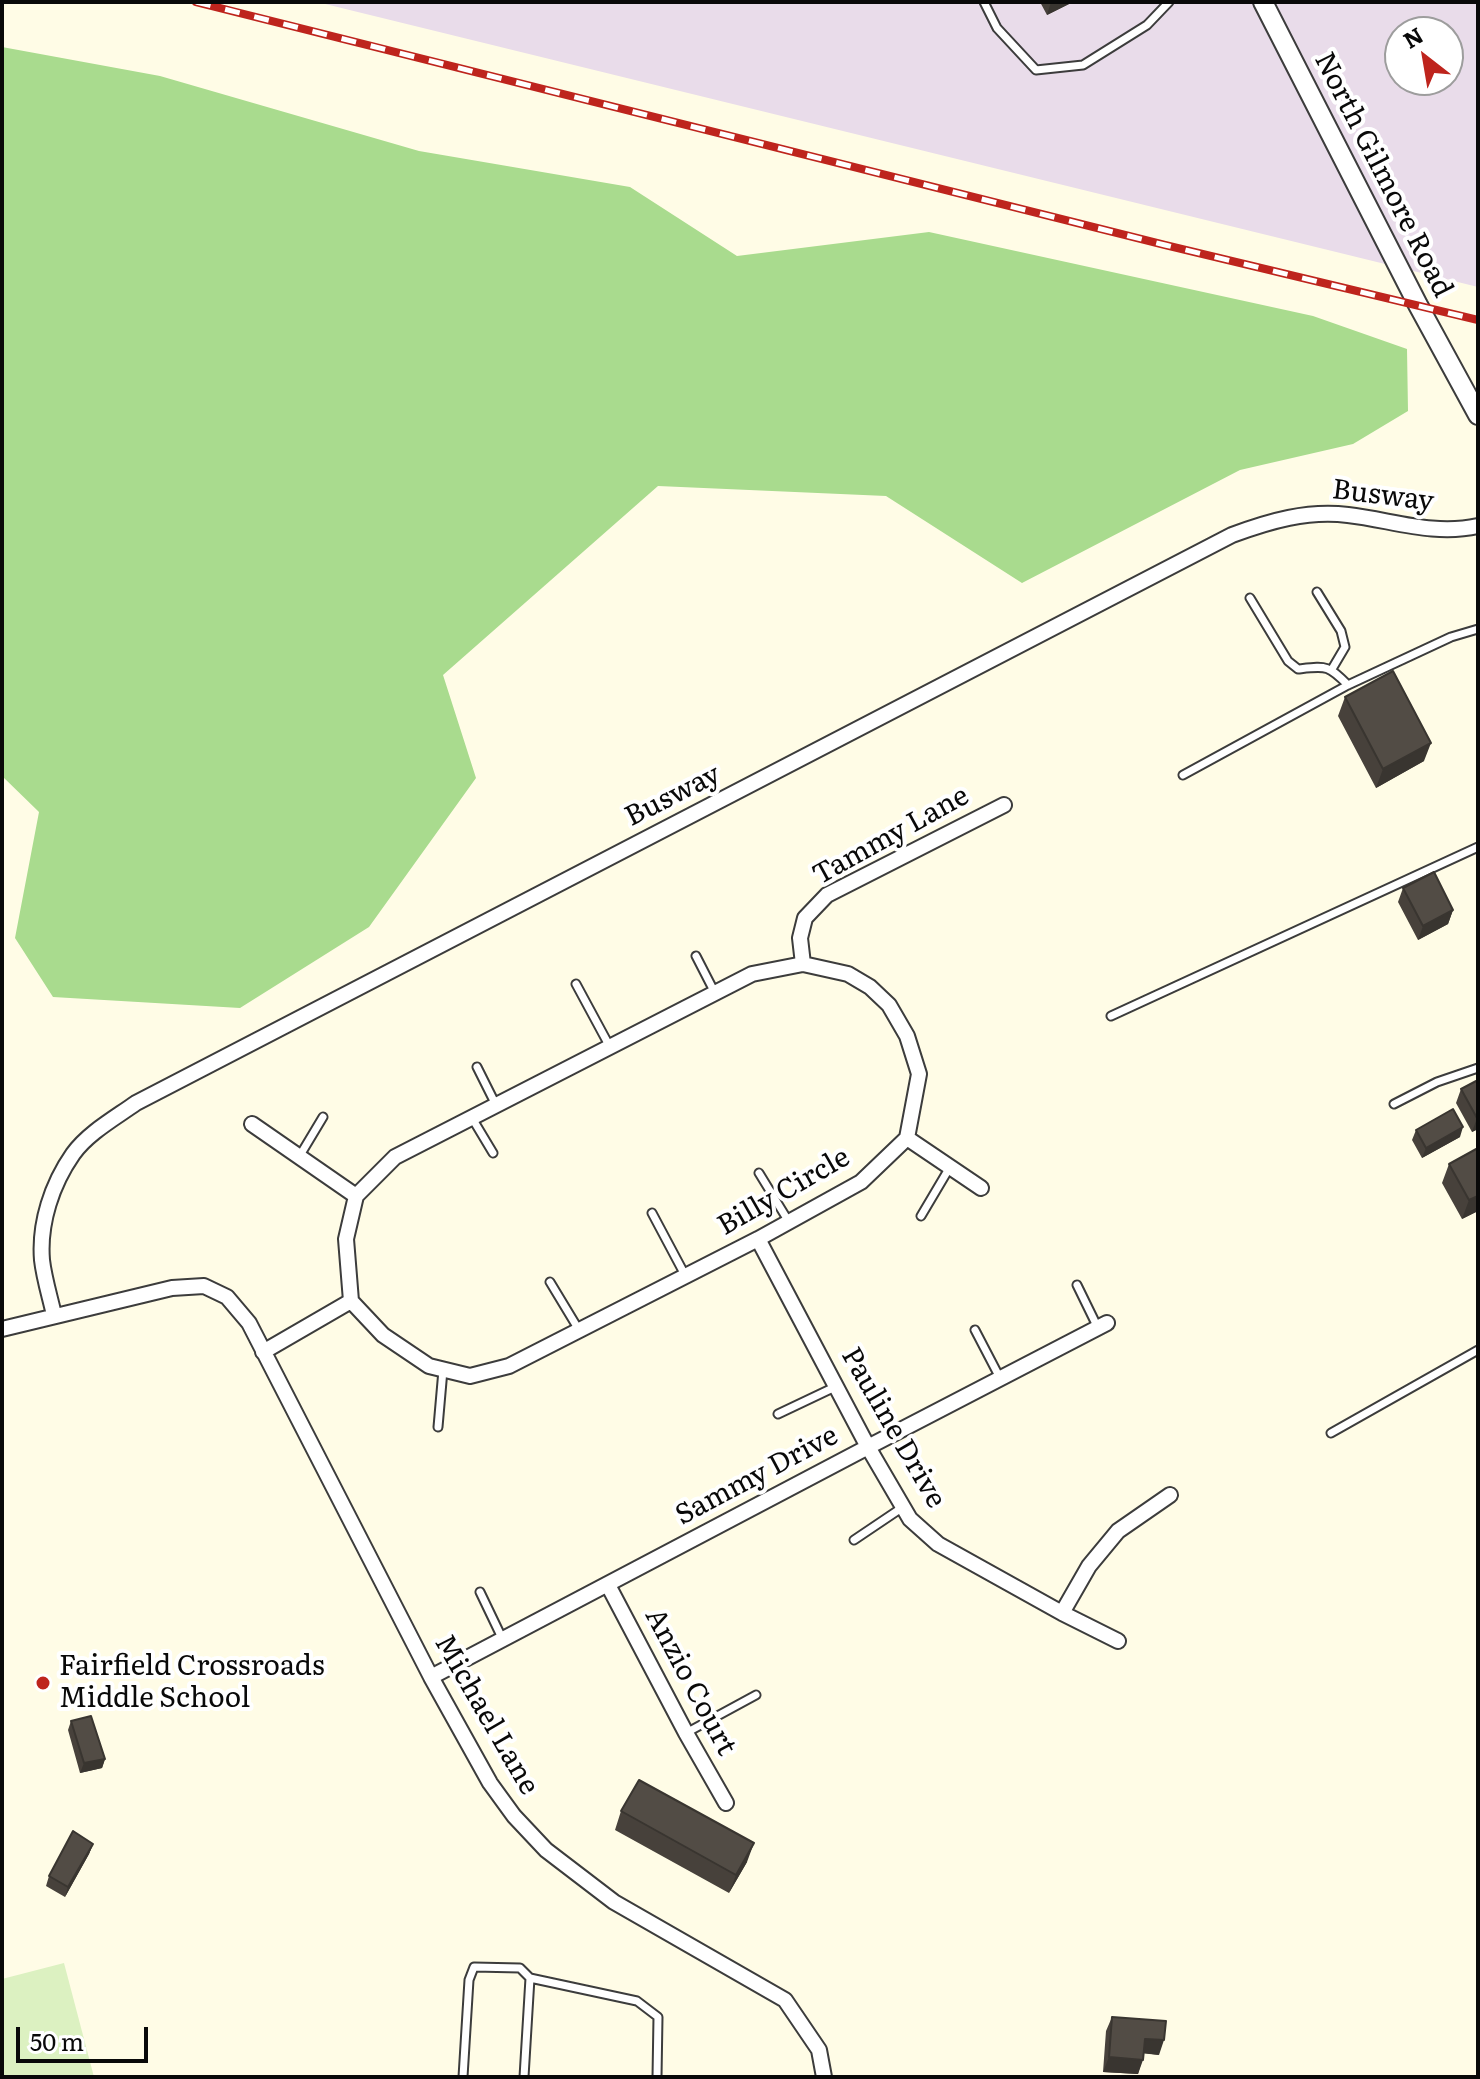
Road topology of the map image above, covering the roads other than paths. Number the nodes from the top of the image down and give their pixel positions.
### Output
1 (984, 2) edge
2 (1169, 2) edge
3 (1263, 2) edge
4 (1478, 415) edge
5 (1478, 526) edge
6 (1317, 592) dead end
7 (1250, 598) dead end
8 (1478, 629) edge
9 (1332, 669) junction
10 (1348, 685) junction
11 (1183, 775) dead end
12 (1004, 805) dead end
13 (1478, 847) edge
14 (696, 956) dead end
15 (803, 964) junction
16 (576, 984) dead end
17 (715, 993) junction
18 (1111, 1016) dead end
19 (610, 1047) junction
20 (477, 1067) dead end
21 (1478, 1068) edge
22 (1394, 1104) dead end
23 (496, 1105) junction
24 (323, 1117) dead end
25 (472, 1118) junction
26 (252, 1124) dead end
27 (907, 1138) junction
28 (493, 1153) dead end
29 (299, 1157) junction
30 (950, 1167) junction
31 (759, 1173) dead end
32 (981, 1188) dead end
33 (356, 1196) junction
34 (652, 1213) dead end
35 (921, 1216) dead end
36 (789, 1222) junction
37 (758, 1239) junction
38 (686, 1276) junction
39 (550, 1282) dead end
40 (1077, 1285) dead end
41 (351, 1301) junction
42 (54, 1315) junction
43 (1103, 1325) joint
44 (2, 1329) edge
45 (579, 1330) junction
46 (975, 1330) dead end
47 (1478, 1350) edge
48 (263, 1352) junction
49 (443, 1370) junction
50 (1000, 1379) junction
51 (837, 1386) junction
52 (778, 1414) dead end
53 (438, 1427) dead end
54 (1331, 1433) dead end
55 (868, 1447) junction
56 (1170, 1495) dead end
57 (903, 1507) junction
58 (854, 1540) dead end
59 (608, 1585) junction
60 (480, 1592) dead end
61 (1062, 1613) junction
62 (503, 1640) junction
63 (1118, 1641) dead end
64 (431, 1677) junction
65 (756, 1695) dead end
66 (686, 1733) junction
67 (726, 1803) dead end
68 (530, 1978) junction
69 (463, 2077) edge
70 (524, 2077) edge
71 (657, 2077) edge
72 (824, 2077) edge

1 - 2 lane
3 - 4 street, North Gilmore Road
5 - 42 street, Busway
6 - 9 lane
7 - 9 lane
8 - 10 lane
9 - 10 lane
10 - 11 lane
12 - 15 street, Tammy Lane
13 - 18 lane
14 - 17 lane
15 - 17 street
15 - 27 street
16 - 19 lane
17 - 19 street
19 - 23 street
20 - 23 lane
21 - 22 lane
23 - 25 street
24 - 29 lane
25 - 28 lane
25 - 33 street
26 - 29 street
27 - 30 street
27 - 36 street, Billy Circle
29 - 33 street
30 - 32 street
30 - 35 lane
31 - 36 lane
33 - 41 street
34 - 38 lane
36 - 37 street, Billy Circle
37 - 38 street, Billy Circle
37 - 51 street, Pauline Drive
38 - 45 street, Billy Circle
39 - 45 lane
40 - 43 lane
41 - 48 street
41 - 49 street, Billy Circle
42 - 44 street
42 - 48 street, Michael Lane
43 - 50 street, Sammy Drive
45 - 49 street, Billy Circle
46 - 50 lane
47 - 54 lane
48 - 64 street, Michael Lane
49 - 53 lane
50 - 55 street, Sammy Drive
51 - 52 lane
51 - 55 street, Pauline Drive
55 - 57 street, Pauline Drive
55 - 59 street, Sammy Drive
56 - 61 street
57 - 58 lane
57 - 61 street, Pauline Drive
59 - 62 street, Sammy Drive
59 - 66 street, Anzio Court
60 - 62 lane
61 - 63 street, Pauline Drive
62 - 64 street, Sammy Drive
64 - 72 street, Michael Lane
65 - 66 lane
66 - 67 street, Anzio Court
68 - 69 lane
68 - 70 lane
68 - 71 lane

